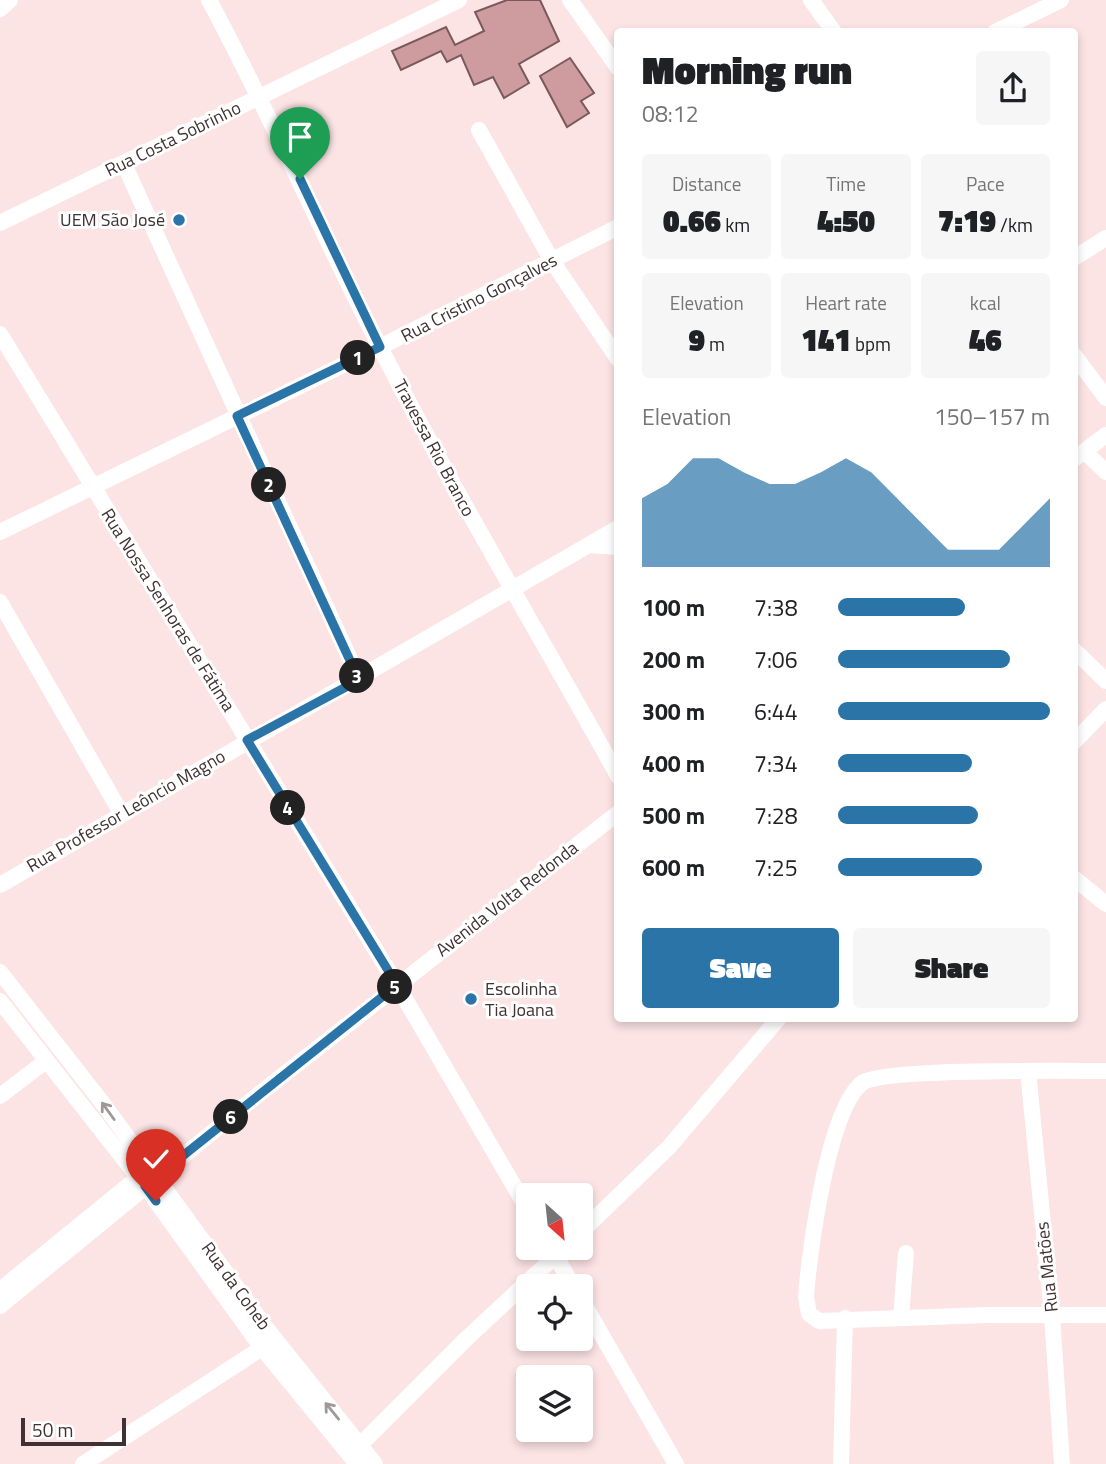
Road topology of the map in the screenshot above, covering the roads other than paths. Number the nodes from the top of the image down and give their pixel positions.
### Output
1 (10, 0) edge
2 (209, 0) edge
3 (459, 0) edge
4 (570, 0) edge
5 (811, 0) edge
6 (1061, 0) edge
7 (0, 9) edge
8 (831, 28) edge
9 (1003, 28) edge
10 (614, 62) edge
11 (260, 95) junction
12 (479, 130) dead end
13 (124, 164) junction
14 (0, 223) edge
15 (614, 229) edge
16 (1106, 239) edge
17 (1078, 256) edge
18 (552, 261) junction
19 (0, 334) edge
20 (380, 347) junction
21 (614, 353) edge
22 (1078, 360) edge
23 (1106, 398) edge
24 (237, 416) junction
25 (1106, 435) edge
26 (1080, 456) edge
27 (1106, 472) edge
28 (92, 487) junction
29 (614, 530) edge
30 (0, 532) edge
31 (589, 545) junction
32 (614, 547) edge
33 (510, 589) junction
34 (0, 602) edge
35 (1078, 654) edge
36 (359, 680) junction
37 (1106, 681) edge
38 (1106, 709) edge
39 (1078, 738) edge
40 (247, 740) junction
41 (614, 769) edge
42 (121, 813) junction
43 (614, 816) edge
44 (1078, 881) edge
45 (0, 885) edge
46 (1106, 904) edge
47 (0, 972) edge
48 (397, 985) junction
49 (0, 1001) edge
50 (776, 1022) edge
51 (46, 1061) junction
52 (1106, 1070) edge
53 (1028, 1071) junction
54 (0, 1096) edge
55 (147, 1177) junction
56 (516, 1189) edge
57 (593, 1220) edge
58 (906, 1253) dead end
59 (547, 1260) edge
60 (0, 1290) edge
61 (0, 1306) edge
62 (1052, 1315) junction
63 (1106, 1315) edge
64 (901, 1317) junction
65 (845, 1318) junction
66 (593, 1320) edge
67 (262, 1348) junction
68 (360, 1445) junction
69 (83, 1464) edge
70 (357, 1464) edge
71 (375, 1464) edge
72 (676, 1464) edge
73 (841, 1464) edge
74 (1062, 1464) edge

1 - 7 street
2 - 11 street, Travessa Rio Branco
3 - 11 street, Rua Costa Sobrinho
4 - 10 street
5 - 8 street
6 - 9 street
11 - 13 street, Rua Costa Sobrinho
11 - 20 street, Travessa Rio Branco
12 - 18 street
13 - 14 street, Rua Costa Sobrinho
13 - 24 street
15 - 18 street, Rua Cristino Gonçalves
16 - 17 street
18 - 20 street, Rua Cristino Gonçalves
18 - 21 street
19 - 28 street, Rua Nossa Senhoras de Fátima
20 - 24 street, Rua Cristino Gonçalves
20 - 33 street, Travessa Rio Branco
22 - 23 street
24 - 28 street, Rua Cristino Gonçalves
24 - 36 street
25 - 26 street
26 - 27 street
28 - 30 street, Rua Cristino Gonçalves
28 - 40 street, Rua Nossa Senhoras de Fátima
29 - 31 street, Rua Professor Leôncio Magno
31 - 32 street
31 - 33 street, Rua Professor Leôncio Magno
33 - 36 street, Rua Professor Leôncio Magno
33 - 41 street, Travessa Rio Branco
34 - 42 street
35 - 37 street
36 - 40 street, Rua Professor Leôncio Magno
38 - 39 street
40 - 42 street, Rua Professor Leôncio Magno
40 - 48 street, Rua Nossa Senhoras de Fátima
42 - 45 street, Rua Professor Leôncio Magno
43 - 48 street, Avenida Volta Redonda
44 - 46 street
55 -> 47 street, Rua da Coheb
48 - 55 street, Avenida Volta Redonda
48 - 56 street, Rua Nossa Senhoras de Fátima
49 - 51 street, Rua da Coheb
50 - 57 street
51 - 54 street
51 - 55 street, Rua da Coheb
52 - 53 street
53 - 62 street, Rua Matões
53 - 65 street
55 - 60 street, Avenida Volta Redonda
55 - 61 street, Avenida Volta Redonda
55 - 67 street, Rua da Coheb
68 -> 55 street, Rua da Coheb
58 - 64 street
59 - 68 street
62 - 63 street
62 - 64 street
62 - 74 street, Rua Matões
64 - 65 street
65 - 73 street
66 - 72 street
67 - 69 street
67 - 70 street, Rua da Coheb
68 - 71 street, Rua da Coheb

